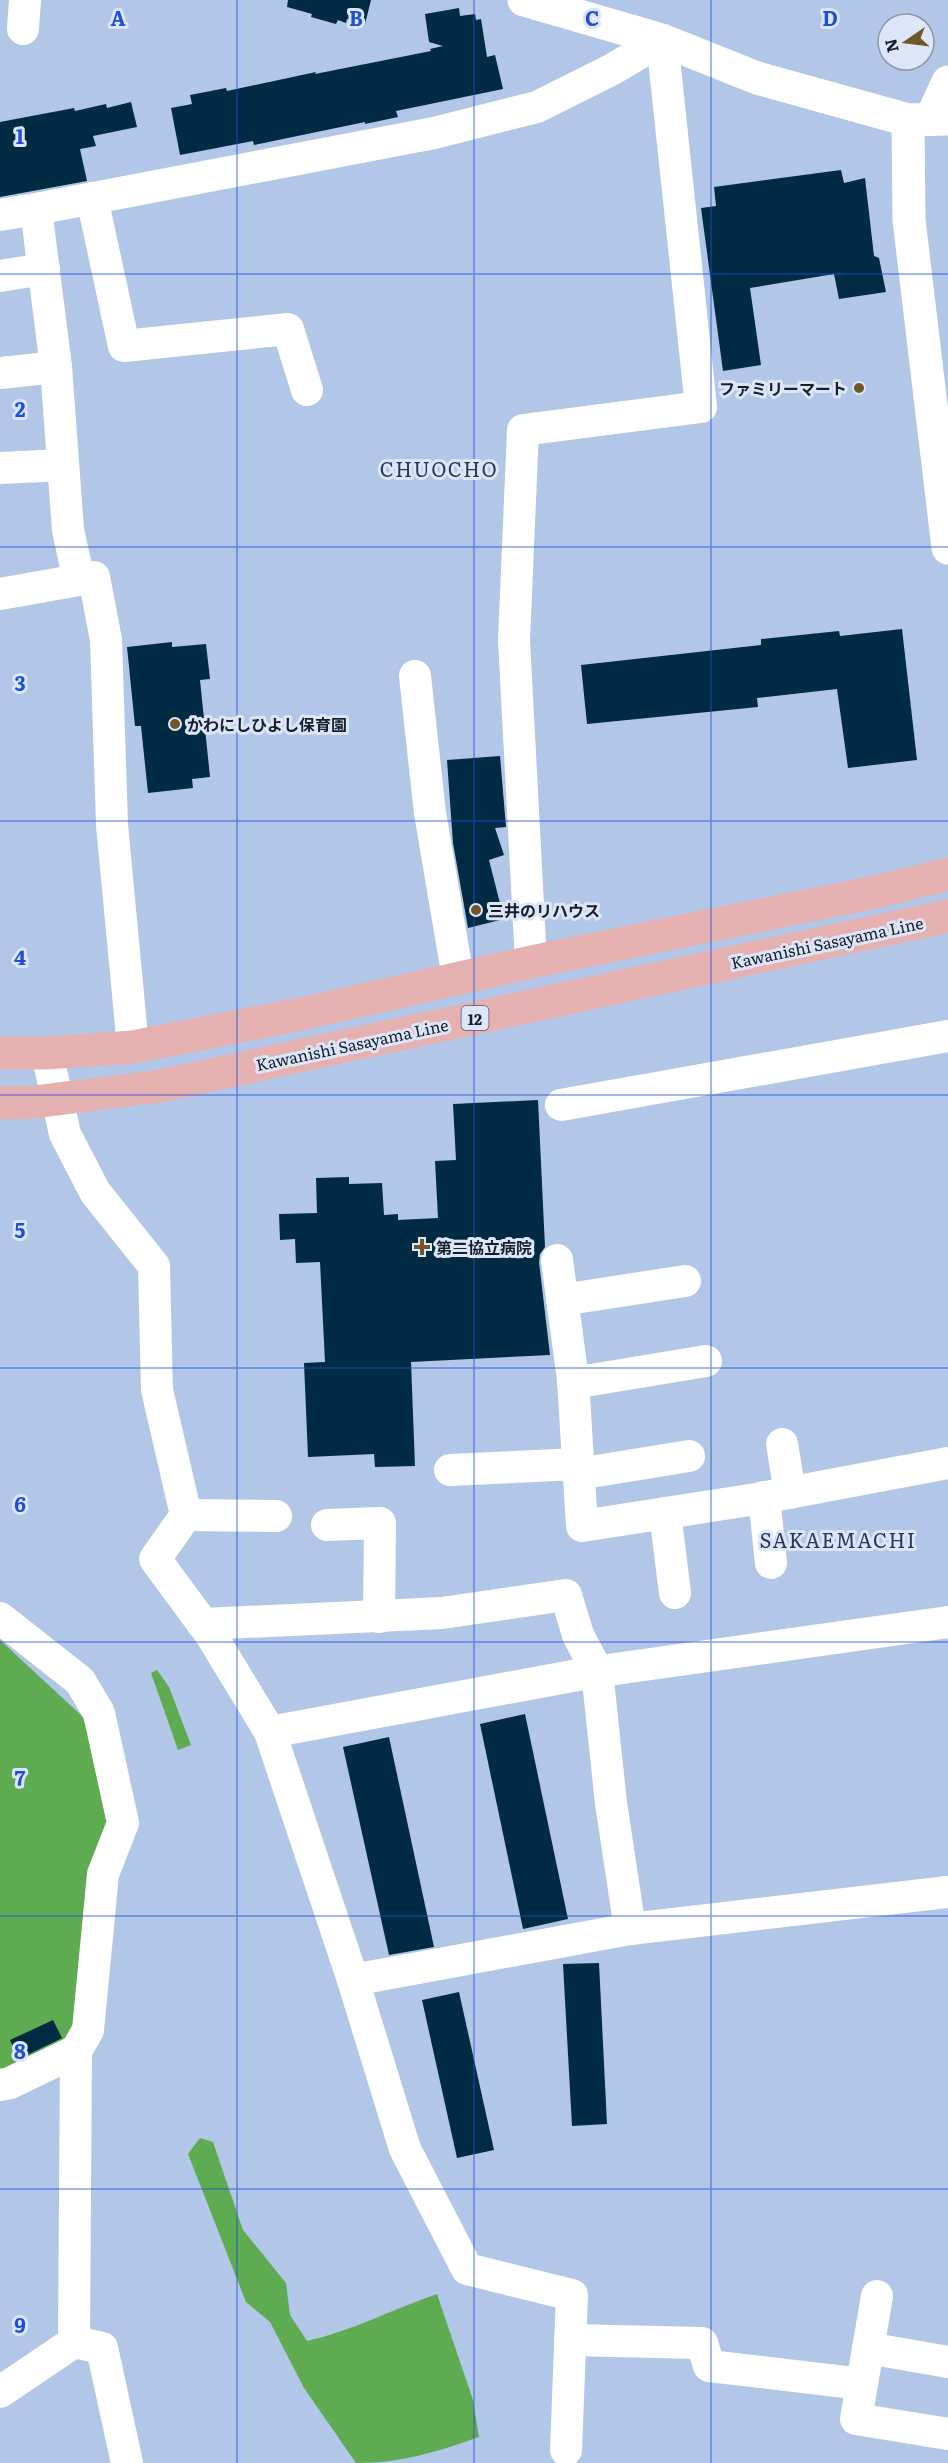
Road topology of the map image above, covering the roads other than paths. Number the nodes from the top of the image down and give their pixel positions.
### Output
1 (524, 0) edge
2 (662, 40) junction
3 (948, 82) edge
4 (929, 119) edge
5 (92, 198) junction
6 (36, 208) junction
7 (0, 215) edge
8 (44, 269) junction
9 (0, 276) edge
10 (56, 367) junction
11 (0, 373) edge
12 (307, 390) dead end
13 (63, 465) junction
14 (0, 468) edge
15 (948, 548) edge
16 (79, 580) junction
17 (0, 594) edge
18 (415, 676) dead end
19 (948, 874) edge
20 (948, 916) edge
21 (531, 962) junction
22 (458, 978) junction
23 (948, 1036) edge
24 (133, 1047) junction
25 (0, 1053) edge
26 (47, 1053) junction
27 (58, 1099) junction
28 (0, 1102) edge
29 (561, 1105) dead end
30 (557, 1260) dead end
31 (686, 1281) dead end
32 (562, 1300) junction
33 (706, 1361) dead end
34 (573, 1383) junction
35 (782, 1444) dead end
36 (688, 1456) dead end
37 (948, 1463) edge
38 (578, 1469) junction
39 (450, 1470) dead end
40 (777, 1495) junction
41 (665, 1513) junction
42 (186, 1515) junction
43 (276, 1516) dead end
44 (327, 1525) dead end
45 (771, 1563) dead end
46 (675, 1593) dead end
47 (379, 1617) junction
48 (0, 1618) edge
49 (948, 1622) edge
50 (203, 1624) junction
51 (597, 1671) junction
52 (270, 1732) junction
53 (948, 1892) edge
54 (630, 1929) junction
55 (353, 1980) junction
56 (76, 2051) junction
57 (0, 2085) edge
58 (877, 2296) dead end
59 (570, 2340) junction
60 (74, 2342) junction
61 (868, 2348) junction
62 (948, 2362) edge
63 (862, 2384) junction
64 (0, 2392) edge
65 (948, 2434) edge
66 (566, 2450) dead end
67 (127, 2463) edge

1 - 2 street
2 - 4 street
2 - 5 street
2 - 21 street
3 - 4 street
4 - 15 street
5 - 6 street
5 - 12 street
6 - 7 street
6 - 8 street
8 - 9 street
8 - 10 street
10 - 11 street
10 - 13 street
13 - 14 street
13 - 16 street
16 - 17 street
16 - 24 street
18 - 22 street
19 - 21 main road
20 - 27 main road, Kawanishi Sasayama Line / 12
21 - 22 main road
22 - 24 main road
23 - 29 street
24 - 26 main road
25 - 26 main road
26 - 27 street
27 - 28 main road, Kawanishi Sasayama Line / 12
27 - 42 street
30 - 32 street
31 - 32 street
32 - 34 street
33 - 34 street
34 - 38 street
35 - 40 street
36 - 38 street
37 - 40 street
38 - 39 street
38 - 41 street
40 - 41 street
40 - 45 street
41 - 46 street
42 - 43 street
42 - 50 street
44 - 47 street
47 - 50 street
47 - 51 street
48 - 56 street
49 - 51 street
50 - 52 street
51 - 52 street
51 - 54 street
52 - 55 street
53 - 54 street
54 - 55 street
55 - 59 street
56 - 57 street
56 - 60 street
58 - 61 street
59 - 63 street
59 - 66 street
60 - 64 street
60 - 67 street
61 - 62 street
61 - 63 street
63 - 65 street

